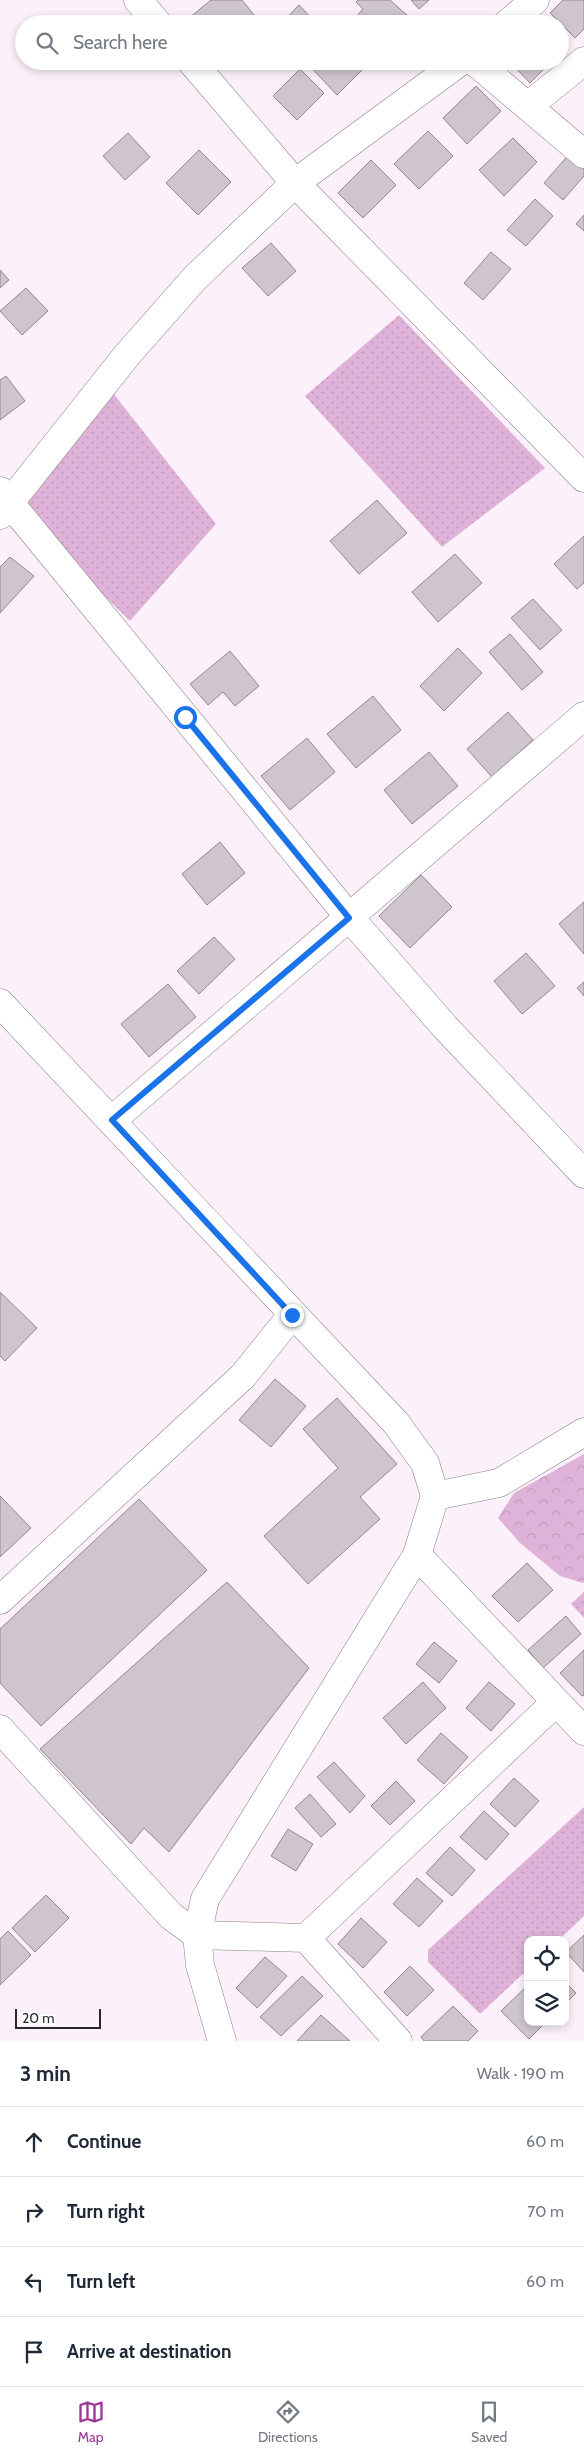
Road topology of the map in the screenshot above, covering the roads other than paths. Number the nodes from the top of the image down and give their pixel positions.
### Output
1 (138, 0) edge
2 (535, 0) edge
3 (150, 15) edge
4 (518, 15) edge
5 (584, 62) edge
6 (199, 70) edge
7 (448, 70) edge
8 (485, 70) edge
9 (528, 106) junction
10 (584, 154) edge
11 (295, 183) junction
12 (584, 478) edge
13 (3, 503) edge
14 (584, 716) edge
15 (349, 918) junction
16 (0, 1003) edge
17 (112, 1120) junction
18 (584, 1174) edge
19 (292, 1315) junction
20 (584, 1432) edge
21 (435, 1496) junction
22 (417, 1555) junction
23 (0, 1600) edge
24 (556, 1702) junction
25 (0, 1730) edge
26 (584, 1731) edge
27 (197, 1935) junction
28 (306, 1938) junction
29 (222, 2041) edge
30 (398, 2041) edge

1 - 3 street
2 - 4 street
5 - 9 street
6 - 11 street
7 - 11 street
8 - 9 street
9 - 10 street
11 - 12 street
11 - 13 street
13 - 15 street
14 - 15 street
15 - 17 street
15 - 18 street
16 - 17 street
17 - 19 street
19 - 21 street
19 - 23 street
20 - 21 street
21 - 22 street
22 - 24 street
22 - 27 street
24 - 26 street
24 - 28 street
25 - 27 street
27 - 28 street
27 - 29 street
28 - 30 street

